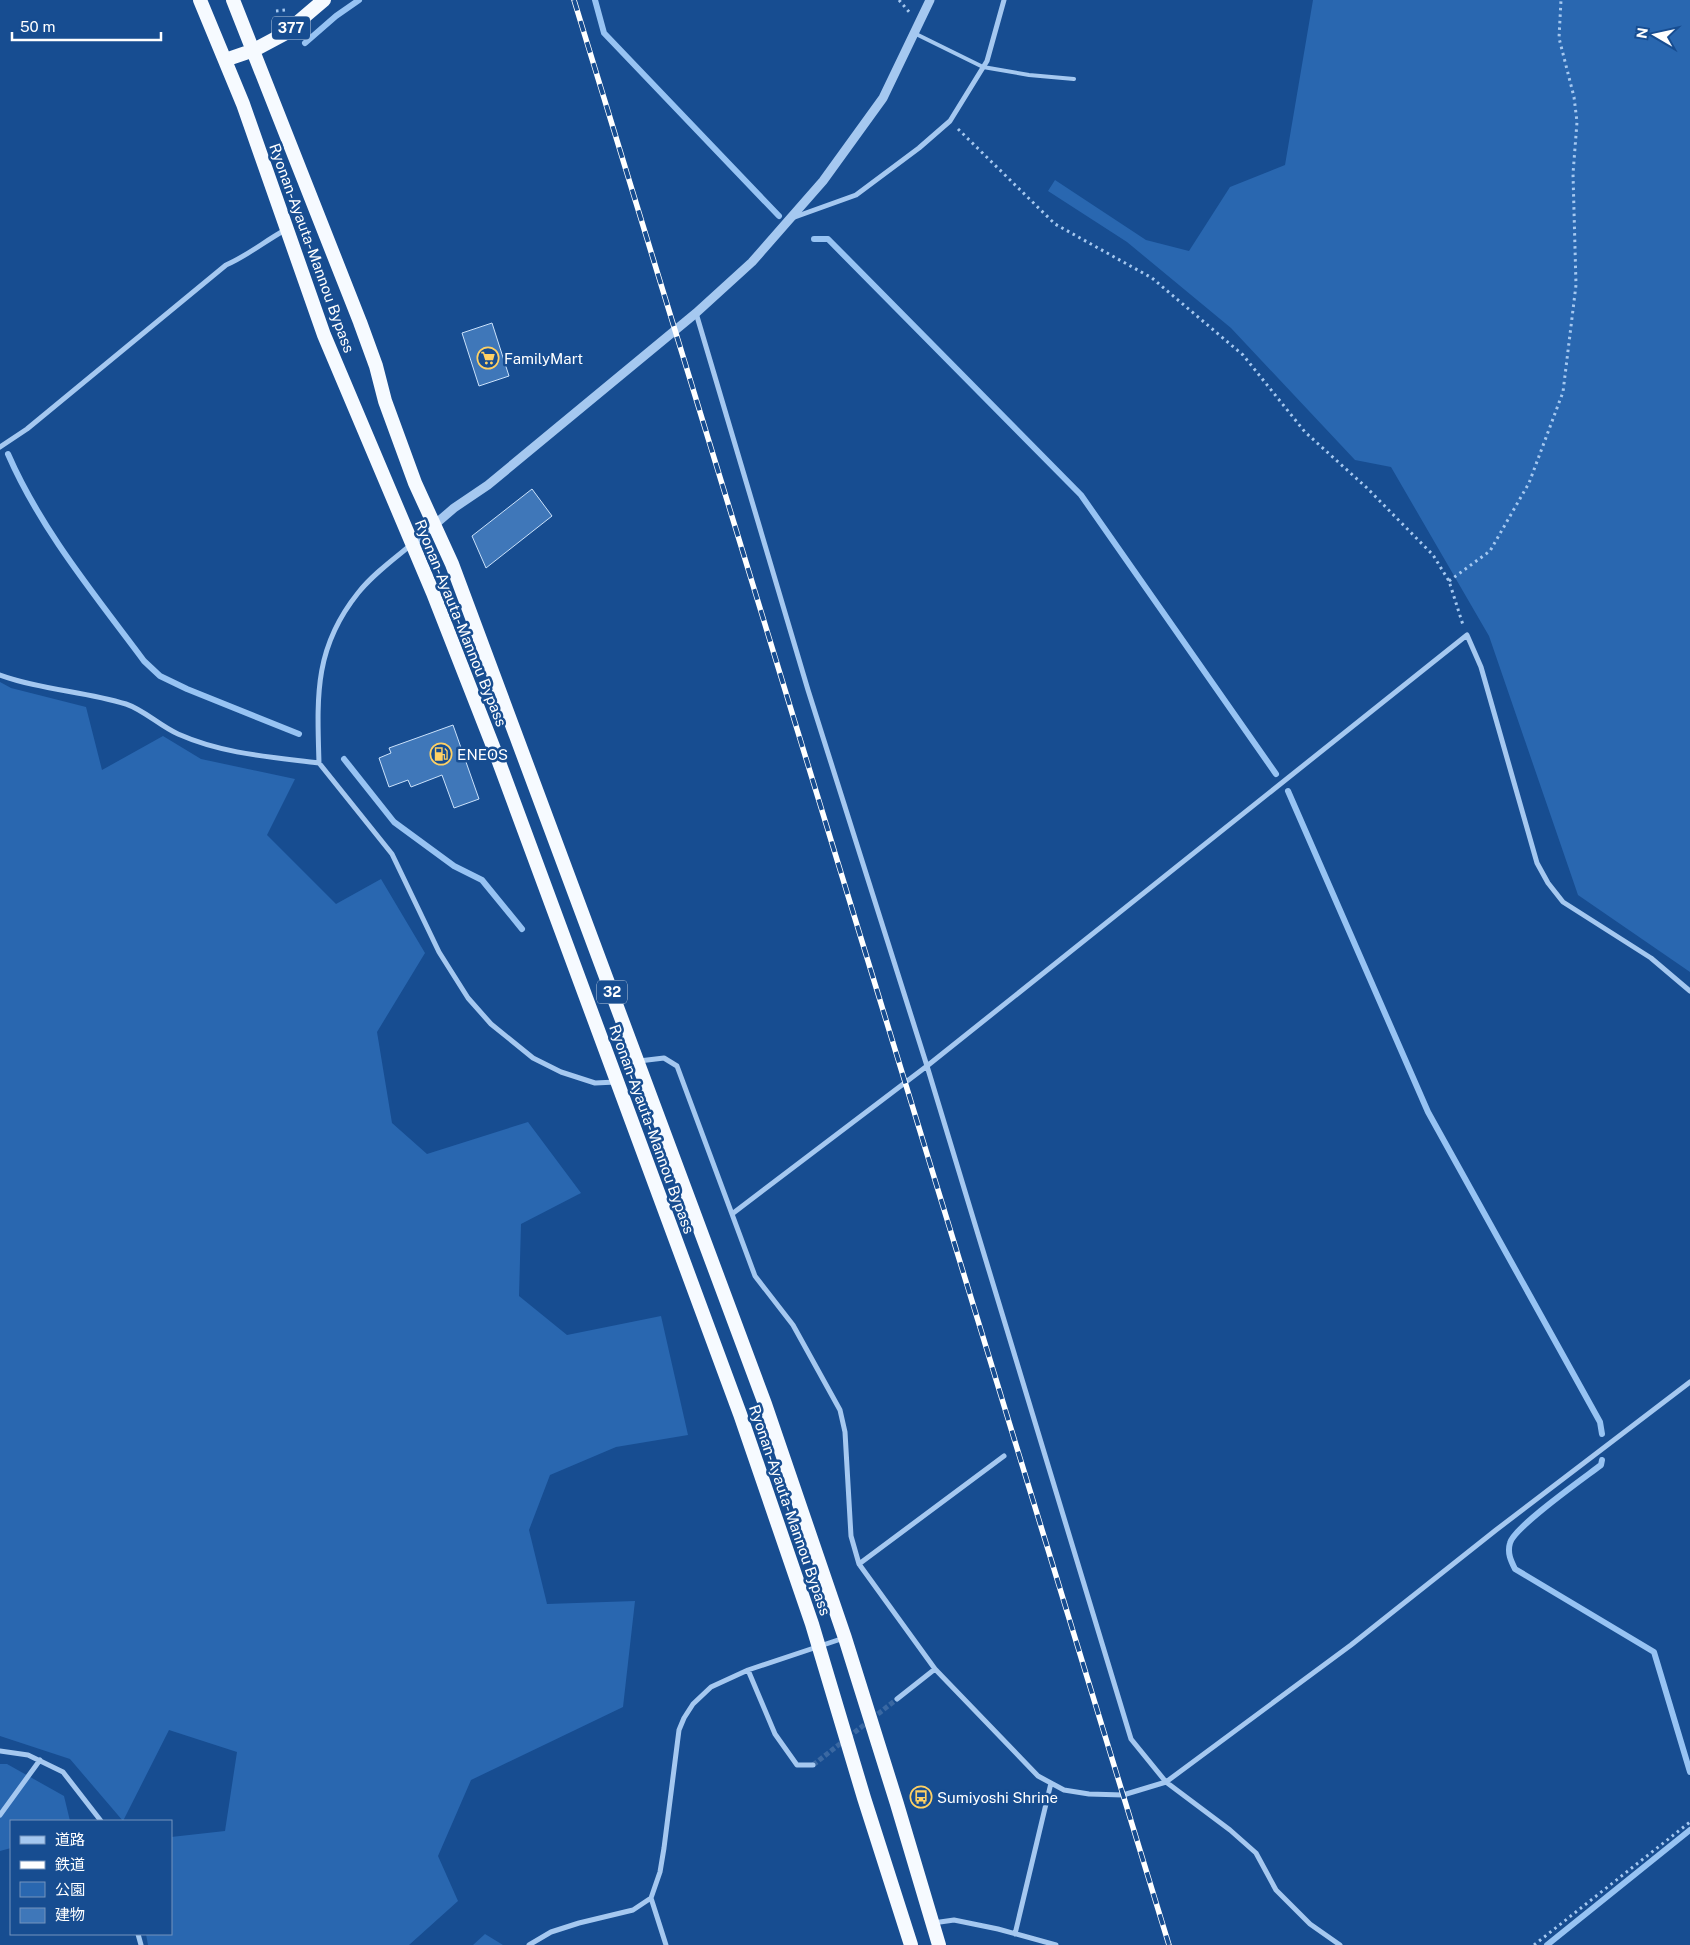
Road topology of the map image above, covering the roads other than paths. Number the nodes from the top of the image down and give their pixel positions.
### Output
1 (200, 0) edge
2 (233, 0) edge
3 (324, 0) edge
4 (930, 0) edge
5 (1004, 0) edge
6 (914, 33) junction
7 (254, 50) junction
8 (224, 60) junction
9 (983, 66) junction
10 (1074, 79) dead end
11 (792, 218) junction
12 (287, 229) junction
13 (696, 313) junction
14 (0, 447) edge
15 (434, 525) junction
16 (412, 544) junction
17 (0, 675) edge
18 (319, 763) junction
19 (1690, 991) edge
20 (638, 1062) junction
21 (927, 1066) junction
22 (617, 1082) junction
23 (732, 1214) junction
24 (1690, 1382) edge
25 (1004, 1456) dead end
26 (859, 1564) junction
27 (845, 1638) junction
28 (819, 1648) junction
29 (935, 1669) junction
30 (748, 1670) junction
31 (897, 1699) tunnel mouth
32 (0, 1751) edge
33 (40, 1760) junction
34 (813, 1765) dead end
35 (1166, 1782) junction
36 (1051, 1783) junction
37 (0, 1815) edge
38 (100, 1820) edge
39 (651, 1898) junction
40 (932, 1923) junction
41 (1015, 1934) junction
42 (529, 1945) edge
43 (666, 1945) edge
44 (911, 1945) edge
45 (939, 1945) edge
46 (1056, 1945) edge
47 (1340, 1945) edge

1 - 8 highway, Ryonan-Ayauta-Mannou Bypass / 32
2 - 7 highway, Ryonan-Ayauta-Mannou Bypass / 32
3 - 7 highway, 377
4 - 6 street
5 - 9 street
6 - 9 lane
6 - 11 street
7 - 8 highway, 377
7 - 15 highway, Ryonan-Ayauta-Mannou Bypass / 32
8 - 12 highway, Ryonan-Ayauta-Mannou Bypass / 32
9 - 10 lane
9 - 11 street
11 - 13 street
12 - 14 street
12 - 16 highway, Ryonan-Ayauta-Mannou Bypass / 32
13 - 15 street
13 - 21 street
15 - 16 street
15 - 20 highway, Ryonan-Ayauta-Mannou Bypass / 32
16 - 18 street
16 - 22 highway, Ryonan-Ayauta-Mannou Bypass / 32
17 - 18 street
18 - 22 street
19 - 21 street
20 - 23 street
20 - 27 highway, Ryonan-Ayauta-Mannou Bypass / 32
21 - 23 street
21 - 35 street
22 - 28 highway, Ryonan-Ayauta-Mannou Bypass / 32
23 - 26 street
24 - 35 street
25 - 26 street
26 - 29 street
27 - 28 street
27 - 40 highway, Ryonan-Ayauta-Mannou Bypass / 32
28 - 30 street
28 - 44 highway, Ryonan-Ayauta-Mannou Bypass / 32
29 - 31 street
29 - 36 street
30 - 34 street
30 - 39 street
32 - 33 street
33 - 37 street
33 - 38 street
35 - 36 street
35 - 47 street
36 - 41 street
39 - 42 street
39 - 43 street
40 - 41 street
40 - 45 highway, Ryonan-Ayauta-Mannou Bypass / 32
41 - 46 street

